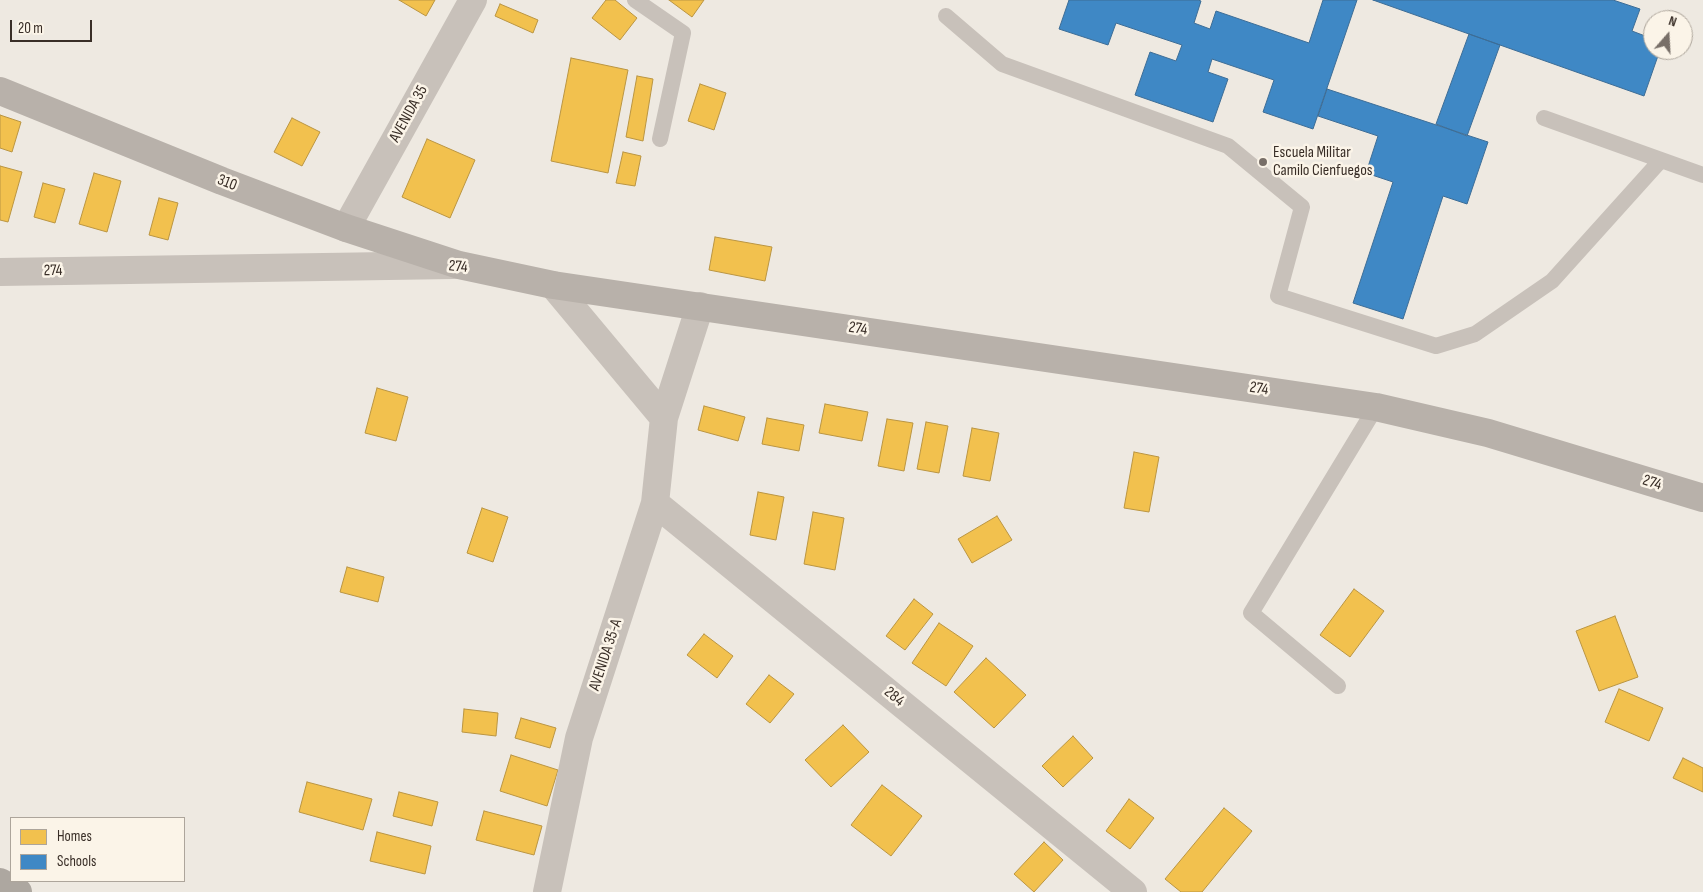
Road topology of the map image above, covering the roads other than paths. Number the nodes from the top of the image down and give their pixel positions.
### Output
1 (473, 0) edge
2 (635, 0) edge
3 (946, 16) dead end
4 (0, 91) edge
5 (1544, 118) dead end
6 (660, 139) dead end
7 (1661, 160) junction
8 (1703, 175) edge
9 (346, 228) junction
10 (459, 265) junction
11 (0, 272) edge
12 (553, 285) junction
13 (700, 306) junction
14 (1376, 407) junction
15 (664, 418) junction
16 (1703, 498) edge
17 (655, 503) junction
18 (1338, 686) dead end
19 (0, 882) edge
20 (18, 892) edge
21 (547, 892) edge
22 (1133, 892) edge

1 - 9 street, AVENIDA 35
2 - 6 lane
3 - 7 lane
4 - 9 street, 310
5 - 7 lane
7 - 8 lane
9 - 10 street, 310
10 - 11 street, 274
10 - 12 street, 274
12 - 13 street, 274
12 - 15 street
13 - 14 street, 274
13 - 15 street, AVENIDA 35-A
14 - 16 street, 274
14 - 18 lane
15 - 17 street, AVENIDA 35-A
17 - 21 street, AVENIDA 35-A
17 - 22 street, 284
19 - 20 highway

